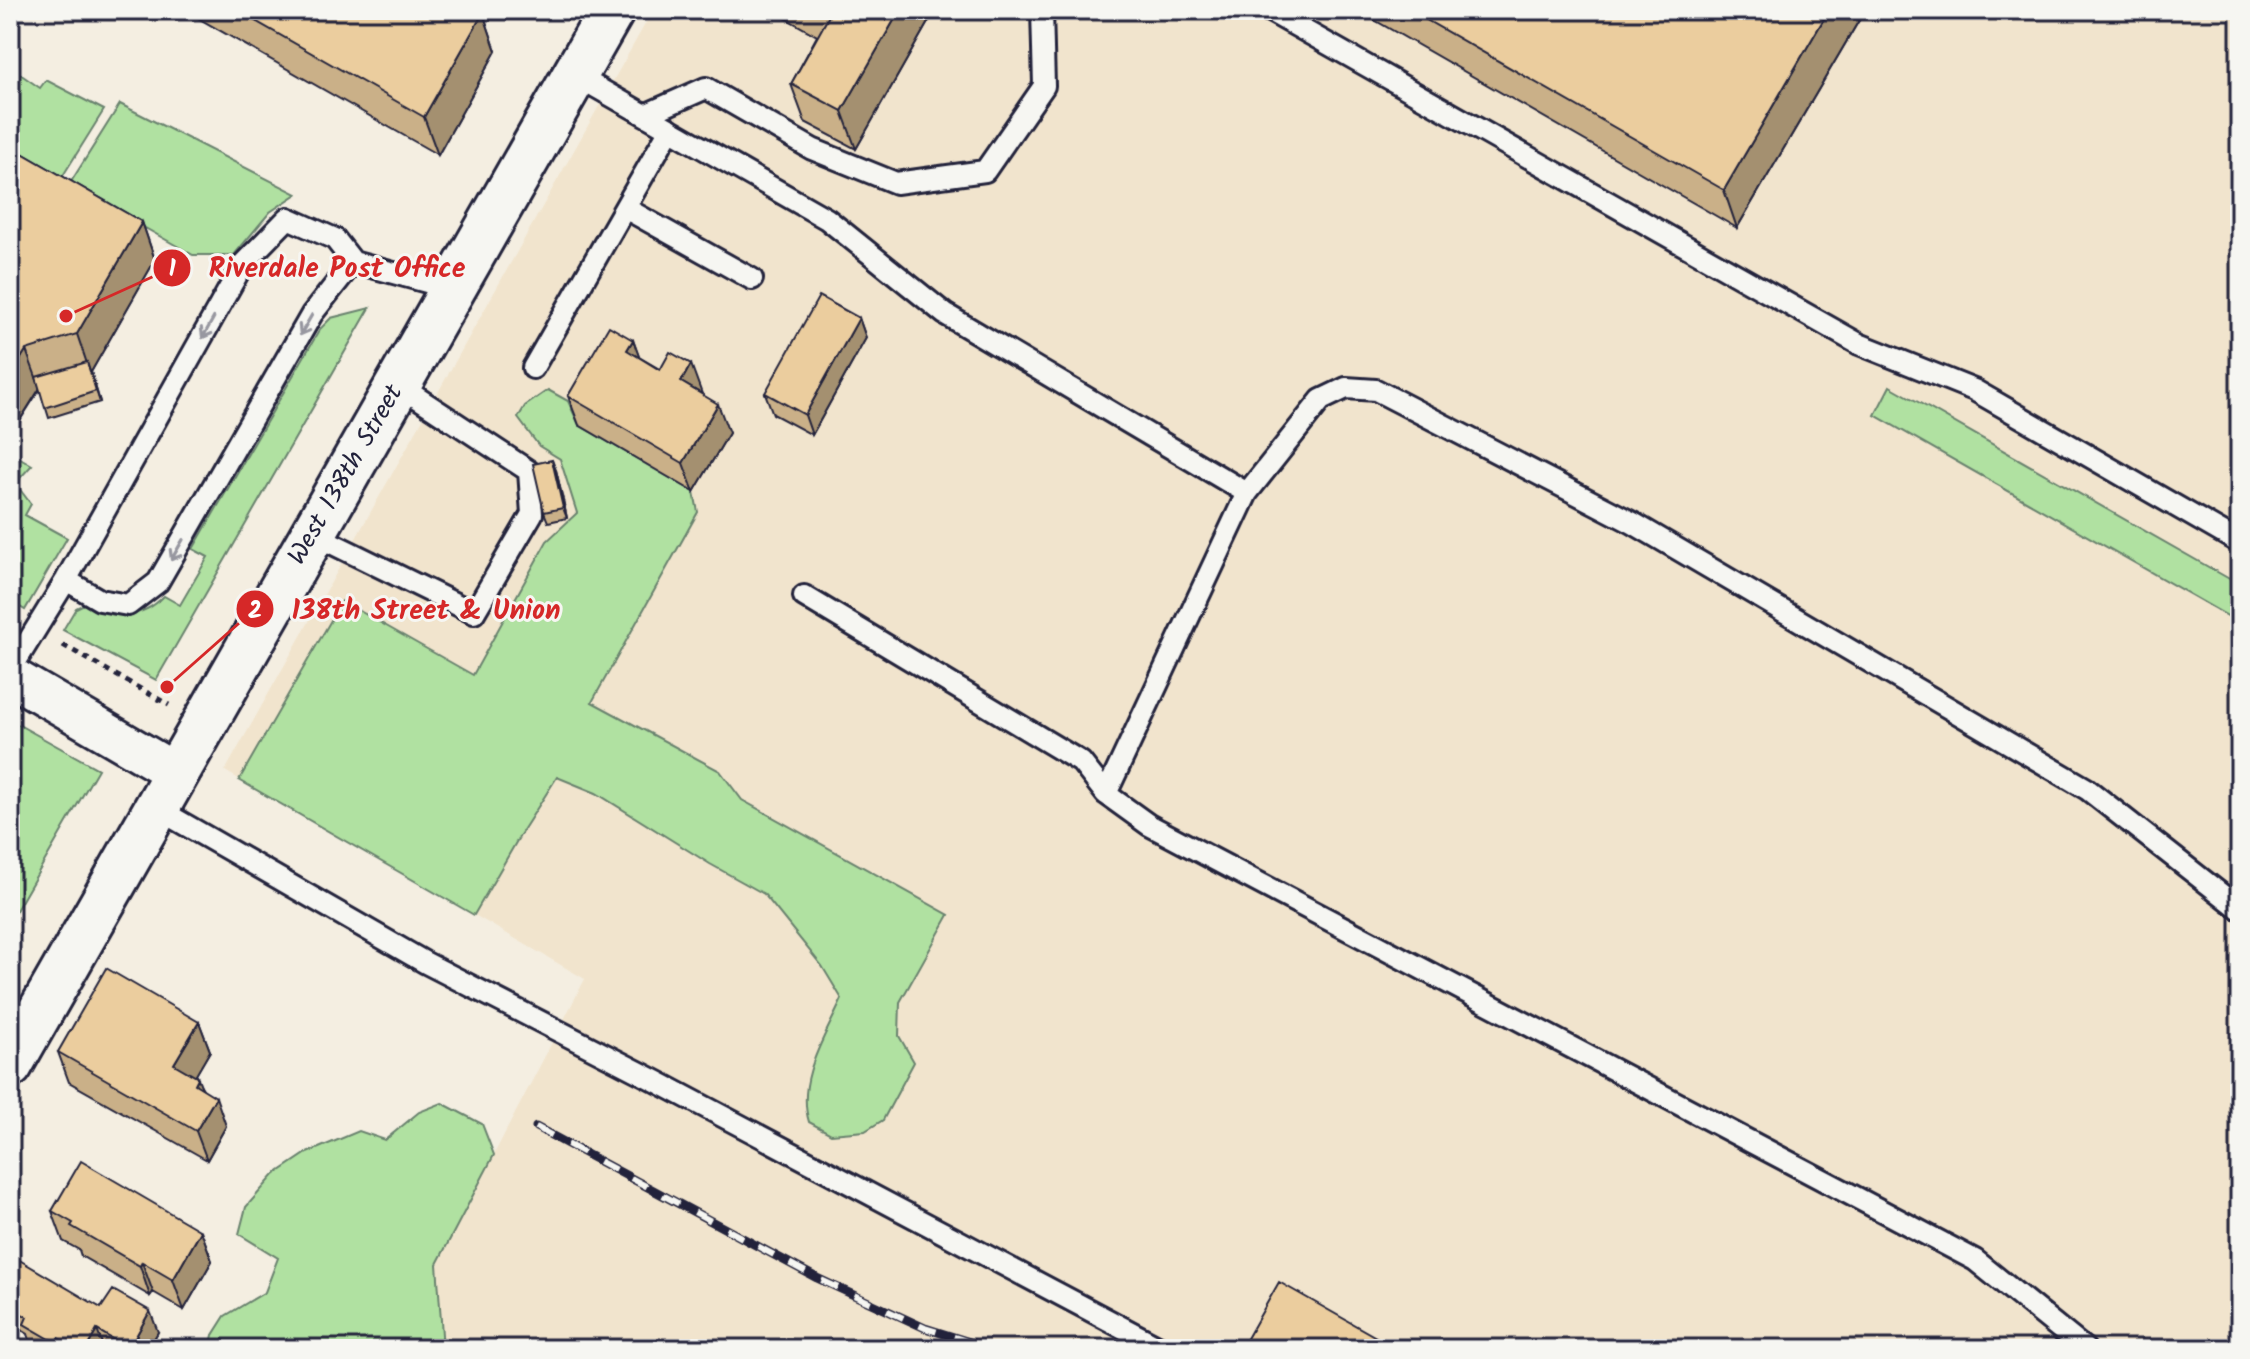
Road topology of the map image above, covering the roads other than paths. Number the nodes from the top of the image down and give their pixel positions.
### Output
1 (612, 10) edge
2 (1042, 10) edge
3 (1268, 10) edge
4 (575, 75) junction
5 (645, 115) junction
6 (670, 129) junction
7 (625, 208) junction
8 (353, 262) junction
9 (752, 279) dead end
10 (453, 289) junction
11 (533, 368) dead end
12 (398, 385) junction
13 (1247, 493) junction
14 (313, 534) junction
15 (2240, 543) edge
16 (66, 580) junction
17 (804, 596) dead end
18 (10, 674) edge
19 (166, 791) junction
20 (1106, 794) junction
21 (2240, 909) edge
22 (10, 1065) edge
23 (1163, 1349) edge
24 (2085, 1349) edge

1 - 4 street, West 138th Street
2 - 5 lane
3 - 15 lane
4 - 5 lane
4 - 10 street, West 138th Street
5 - 6 lane
6 - 7 lane
6 - 13 lane
7 - 9 lane
7 - 11 lane
8 - 10 lane
8 -> 16 lane
8 -> 16 lane
10 - 12 street, West 138th Street
12 - 14 street, West 138th Street
12 - 14 lane
13 - 20 lane
13 - 21 lane
14 - 19 street, West 138th Street
16 - 18 lane
17 - 20 lane
18 - 19 street
19 - 22 street, West 138th Street
19 - 23 lane
20 - 24 lane

